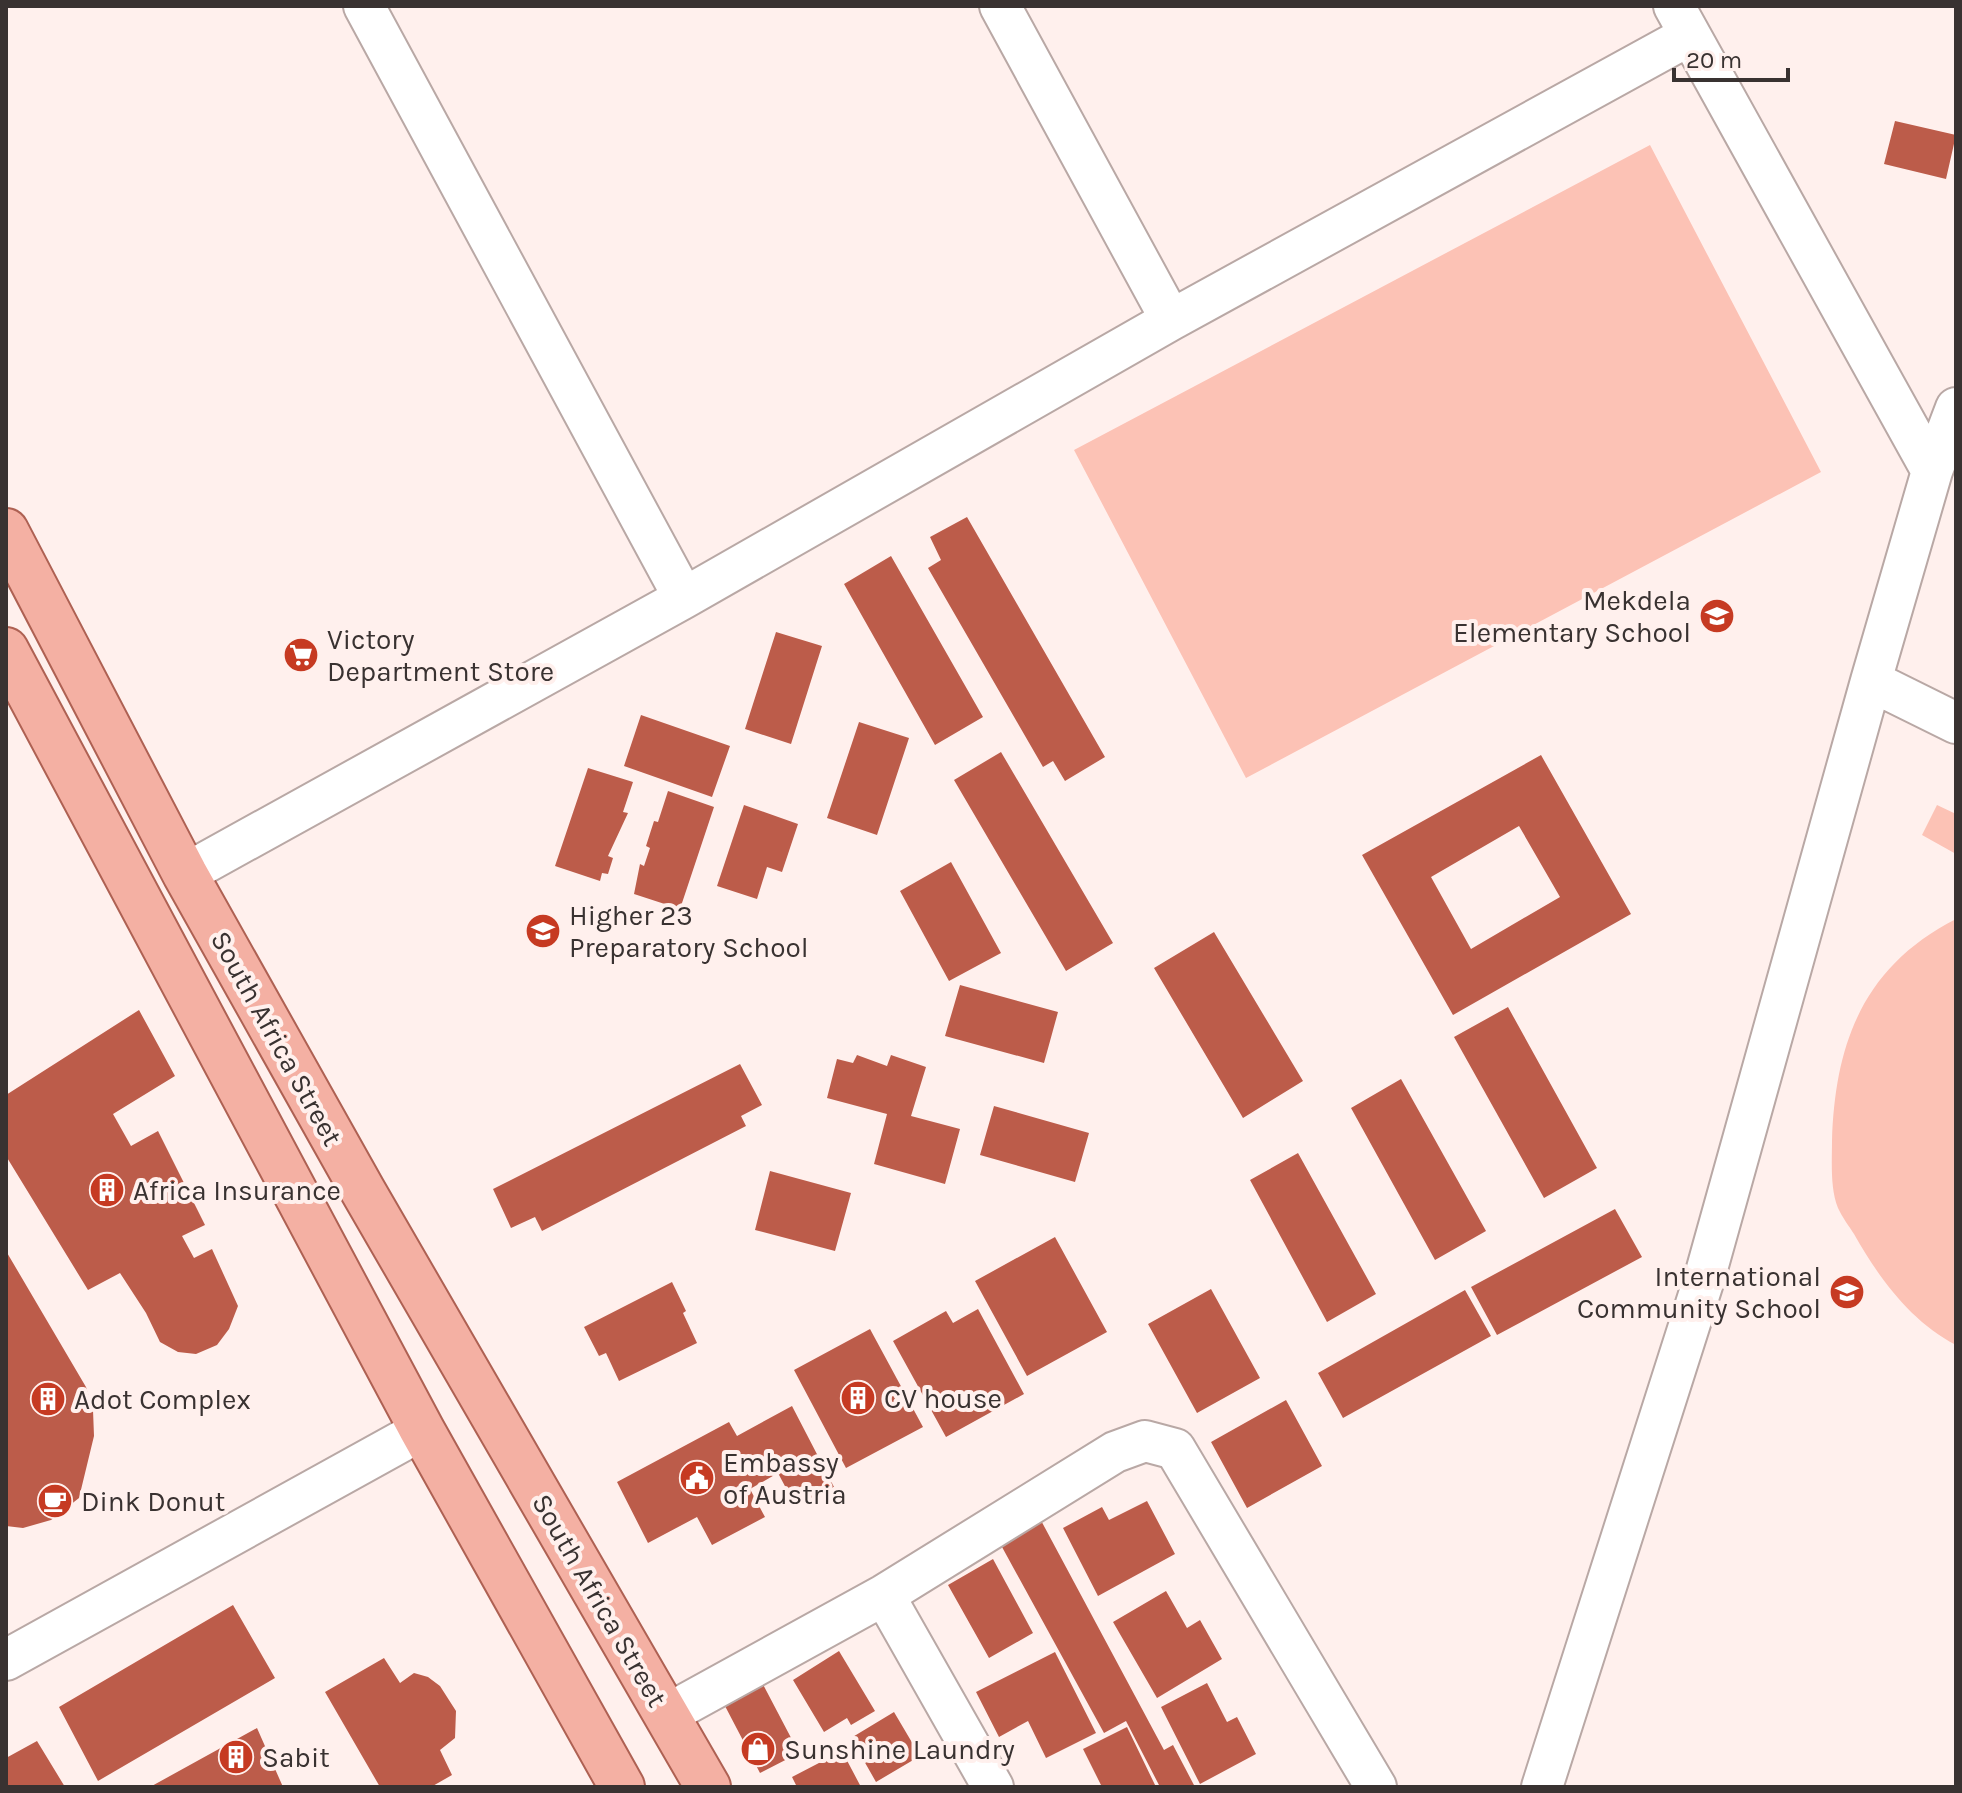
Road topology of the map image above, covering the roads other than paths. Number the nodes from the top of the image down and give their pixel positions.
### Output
1 (364, 6) edge
2 (1000, 6) edge
3 (1682, 21) edge
4 (1171, 320) junction
5 (1956, 408) edge
6 (1932, 471) junction
7 (6, 531) edge
8 (684, 598) junction
9 (6, 650) edge
10 (1871, 681) junction
11 (1956, 723) edge
12 (185, 874) junction
13 (422, 1430) junction
14 (884, 1595) junction
15 (6, 1660) edge
16 (666, 1715) junction
17 (622, 1787) edge
18 (708, 1787) edge
19 (993, 1787) edge
20 (1376, 1787) edge
21 (1542, 1787) edge

1 - 8 street
2 - 4 street
3 - 4 street
3 - 6 street
4 - 8 street
5 - 6 street
6 - 10 street
7 - 12 main road, South Africa Street
8 - 12 street
9 - 13 main road, South Africa Street
10 - 11 street
10 - 21 street
12 - 16 main road, South Africa Street
13 - 15 street
13 - 17 main road, South Africa Street
14 - 16 street
14 - 19 street
14 - 20 street
16 - 18 main road, South Africa Street

